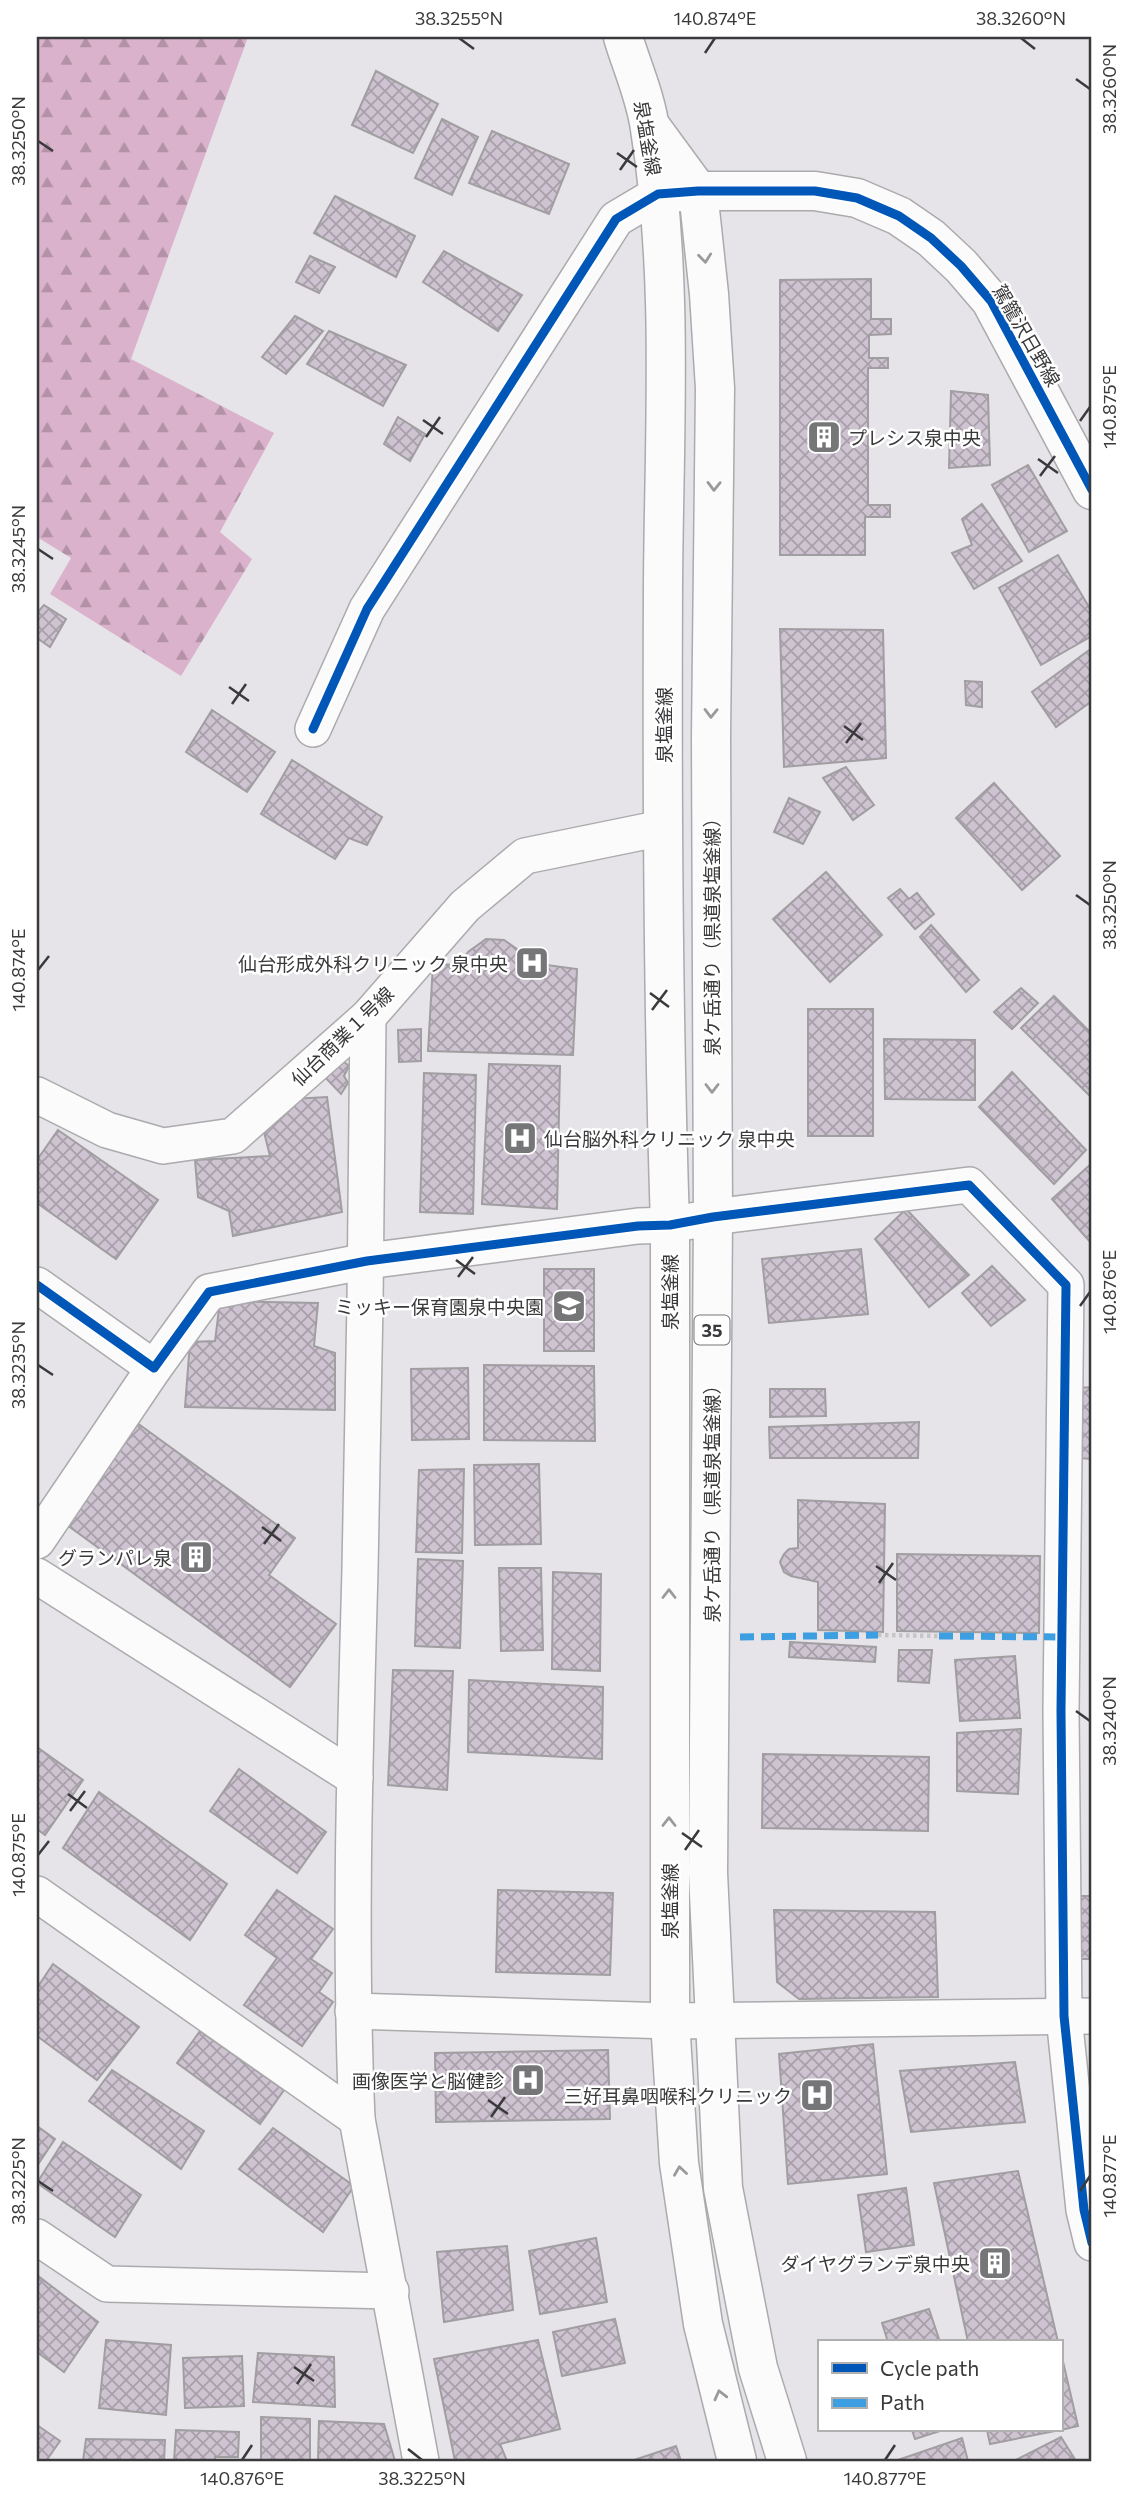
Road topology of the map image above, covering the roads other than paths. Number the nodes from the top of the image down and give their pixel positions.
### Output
1 (623, 37) edge
2 (650, 126) junction
3 (698, 191) junction
4 (658, 194) junction
5 (1092, 490) edge
6 (313, 729) dead end
7 (662, 828) junction
8 (368, 1017) junction
9 (37, 1095) edge
10 (713, 1217) junction
11 (670, 1225) junction
12 (367, 1261) junction
13 (37, 1285) edge
14 (154, 1368) junction
15 (37, 1541) edge
16 (37, 1576) edge
17 (1077, 1711) edge
18 (355, 1778) junction
19 (37, 1894) edge
20 (353, 2011) junction
21 (1078, 2016) edge
22 (670, 2021) junction
23 (715, 2021) junction
24 (357, 2119) junction
25 (37, 2237) edge
26 (1092, 2243) edge
27 (390, 2291) junction
28 (421, 2461) edge
29 (737, 2461) edge
30 (787, 2461) edge

1 - 2 main road, 泉塩釜線 / 35
2 - 3 main road, 35
2 - 4 main road, 泉塩釜線 / 35
3 - 4 main road, 駕籠沢日野線
3 - 5 main road, 駕籠沢日野線
3 -> 10 main road, 泉ケ岳通り（県道泉塩釜線） / 35
4 - 6 street
4 - 7 main road, 泉塩釜線 / 35
7 - 8 street, 仙台商業１号線
7 - 11 main road, 泉塩釜線 / 35
8 - 9 street, 仙台商業１号線
8 - 12 street
10 - 11 street
10 - 17 street
10 - 23 main road, 泉ケ岳通り（県道泉塩釜線） / 35
11 - 12 street
22 -> 11 main road, 泉塩釜線 / 35
12 - 14 street
12 - 18 street
13 - 14 street
14 - 15 street
16 - 18 street
17 - 21 street
18 - 20 street
19 - 24 street
20 - 22 street
20 - 24 street
21 - 23 street
21 - 26 street
22 - 23 street
29 -> 22 main road, 泉塩釜線 / 35
23 - 30 main road, 泉ケ岳通り（県道泉塩釜線） / 35
24 - 27 street
25 - 27 street
27 - 28 street

